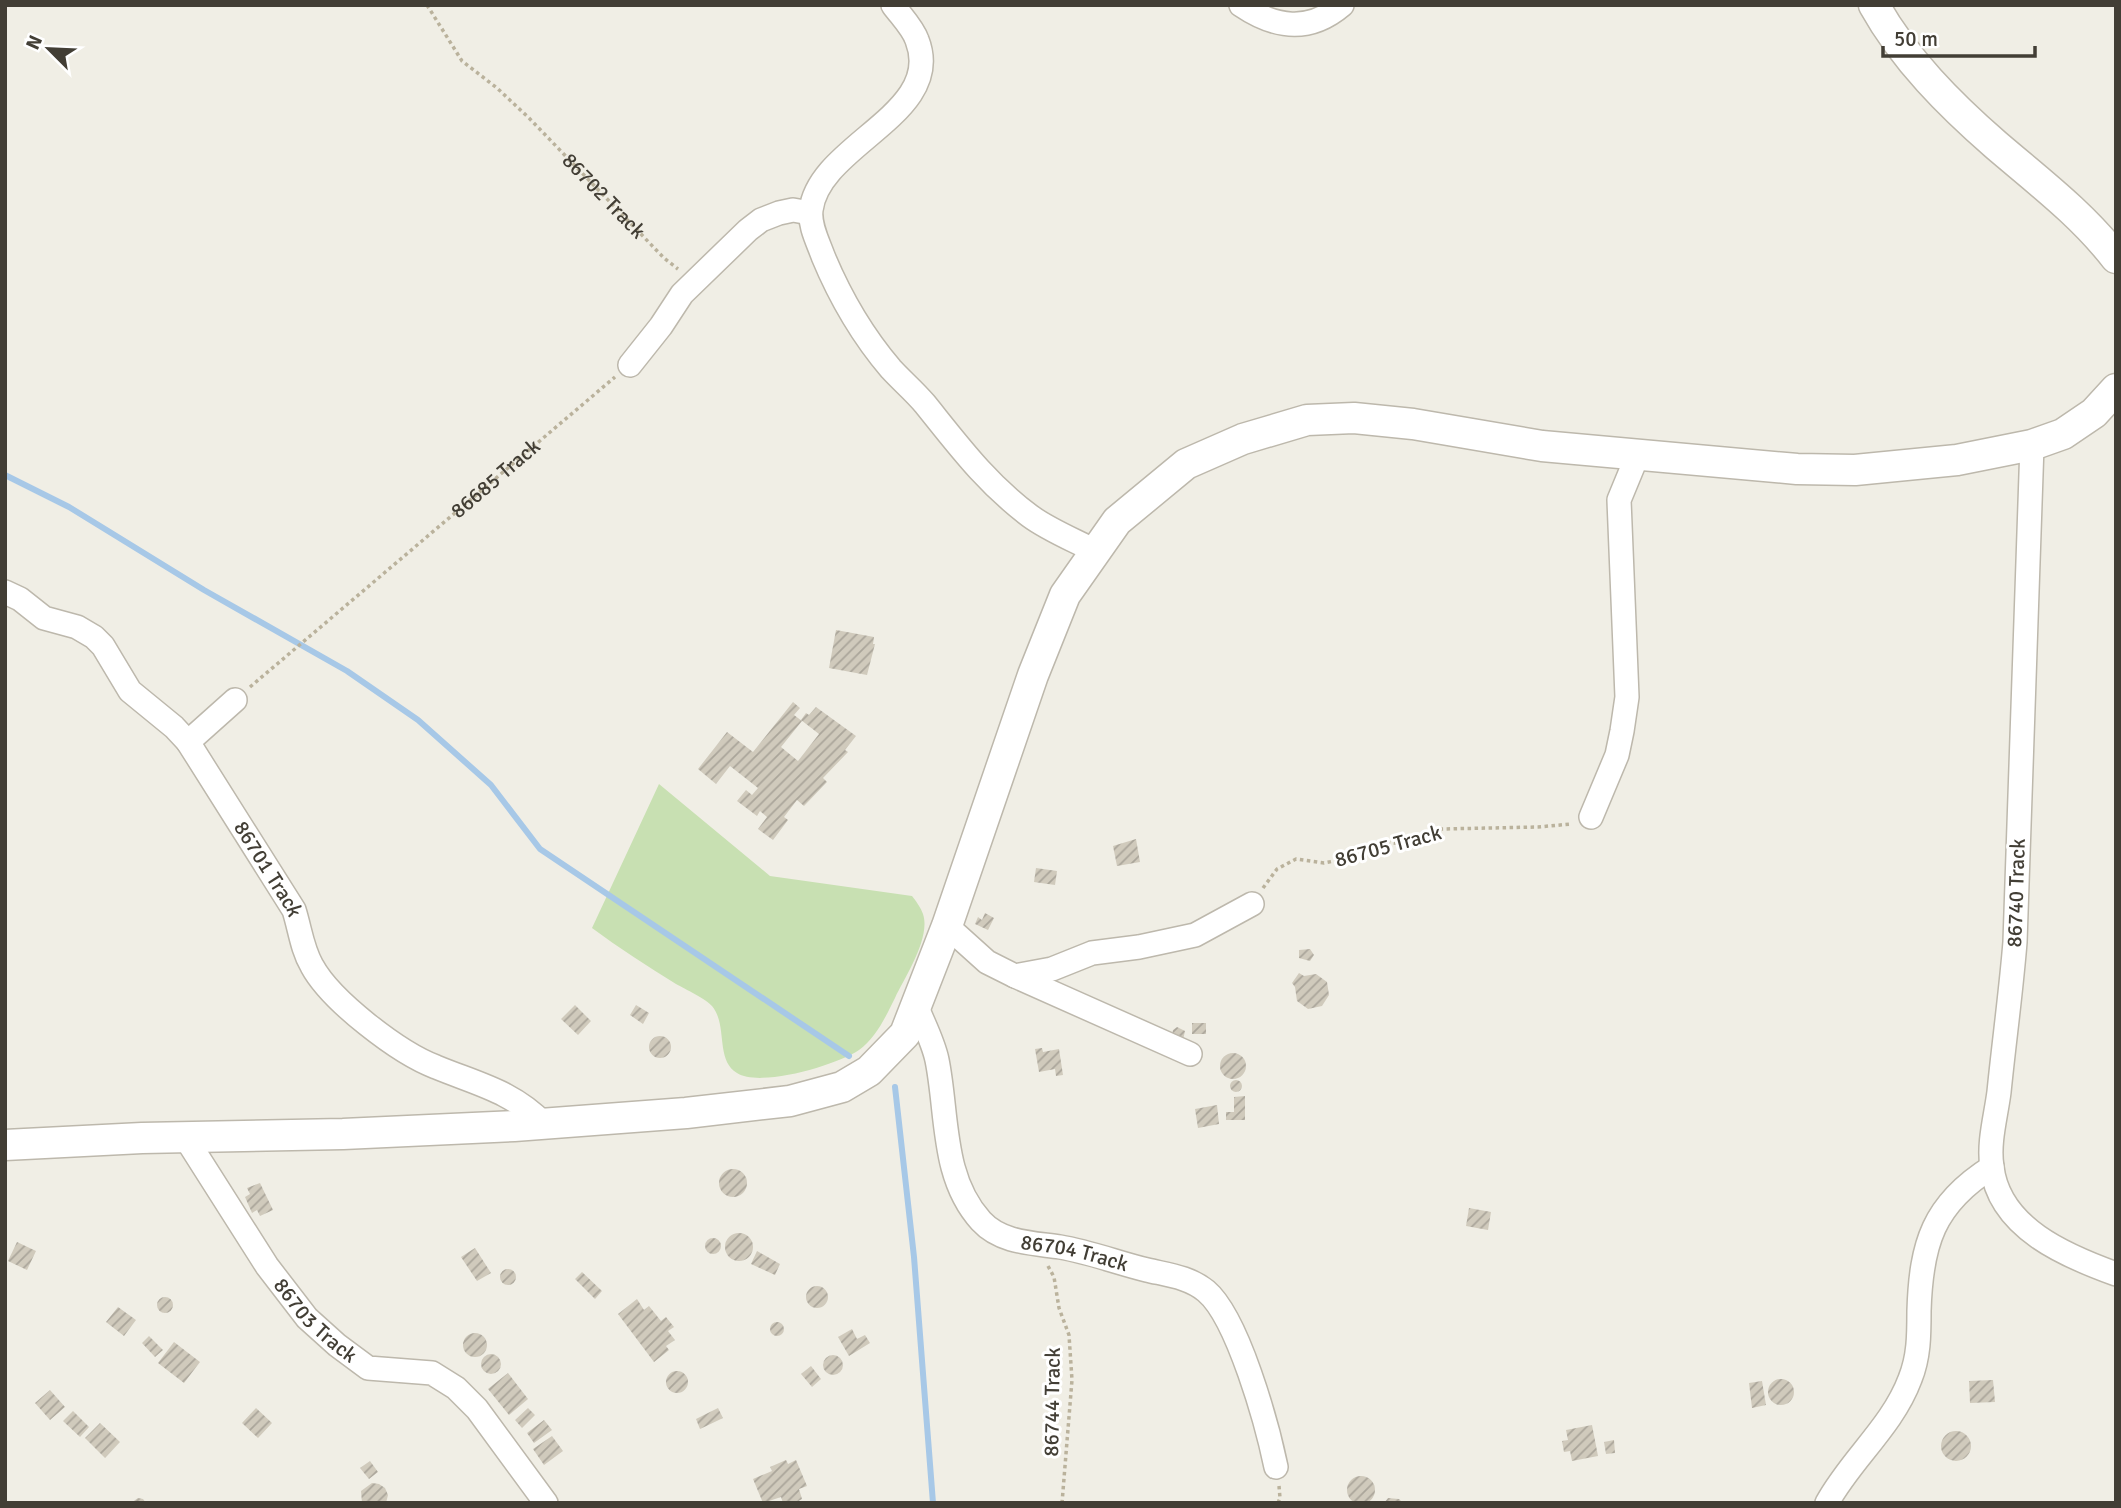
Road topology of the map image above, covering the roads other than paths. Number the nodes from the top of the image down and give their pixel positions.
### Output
1 (893, 5) edge
2 (1241, 5) edge
3 (1342, 5) edge
4 (1874, 5) edge
5 (802, 212) junction
6 (2116, 258) edge
7 (630, 365) road end
8 (2116, 389) edge
9 (2032, 445) junction
10 (1638, 454) junction
11 (1096, 551) junction
12 (5, 592) edge
13 (236, 700) road end
14 (188, 742) junction
15 (1591, 817) road end
16 (1252, 904) road end
17 (947, 926) junction
18 (1015, 976) junction
19 (916, 1005) junction
20 (1190, 1054) dead end
21 (544, 1124) junction
22 (185, 1137) junction
23 (5, 1145) edge
24 (1992, 1167) junction
25 (2116, 1274) edge
26 (1276, 1466) dead end
27 (547, 1503) edge
28 (1827, 1503) edge

1 - 5 street
2 - 3 street
4 - 6 street
5 - 7 street
5 - 11 street
8 - 9 street
9 - 10 street
9 - 24 street, 86740 Track
10 - 11 street
10 - 15 street
11 - 17 street
12 - 14 street, 86701 Track
13 - 14 street
14 - 21 street, 86701 Track
16 - 18 street
17 - 18 street
17 - 19 street
18 - 20 street
19 - 21 street
19 - 26 street, 86704 Track
21 - 22 street
22 - 23 street
22 - 27 street, 86703 Track
24 - 25 street, 86740 Track
24 - 28 street

